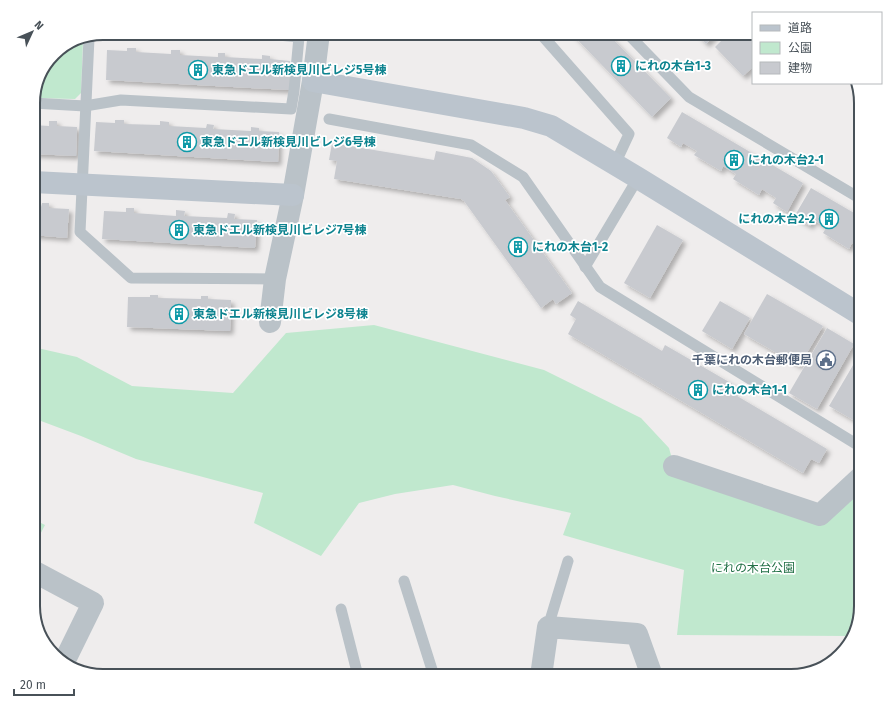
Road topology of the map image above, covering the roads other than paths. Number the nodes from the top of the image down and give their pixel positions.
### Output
1 (299, 40) edge
2 (318, 40) edge
3 (546, 40) edge
4 (634, 40) edge
5 (89, 42) edge
6 (313, 81) junction
7 (40, 103) edge
8 (85, 106) junction
9 (329, 120) dead end
10 (616, 164) junction
11 (638, 178) junction
12 (40, 182) edge
13 (82, 184) junction
14 (293, 195) junction
15 (854, 195) edge
16 (585, 267) junction
17 (275, 279) junction
18 (854, 311) edge
19 (270, 322) dead end
20 (854, 443) edge
21 (674, 466) dead end
22 (854, 484) edge
23 (568, 561) dead end
24 (40, 575) edge
25 (404, 581) dead end
26 (341, 609) dead end
27 (548, 627) junction
28 (66, 657) edge
29 (356, 669) edge
30 (432, 669) edge
31 (542, 669) edge
32 (650, 669) edge

1 - 8 lane
2 - 6 street
3 - 10 lane
4 - 15 lane
5 - 8 lane
6 - 10 street
6 - 14 street
7 - 8 lane
8 - 13 lane
9 - 16 lane
10 - 11 street
11 - 16 lane
11 - 18 street
12 - 13 street
13 - 14 street
13 - 17 lane
14 - 17 street
16 - 20 lane
17 - 19 street
21 - 22 street
23 - 27 lane
24 - 28 street
25 - 30 lane
26 - 29 lane
27 - 31 street
27 - 32 street

